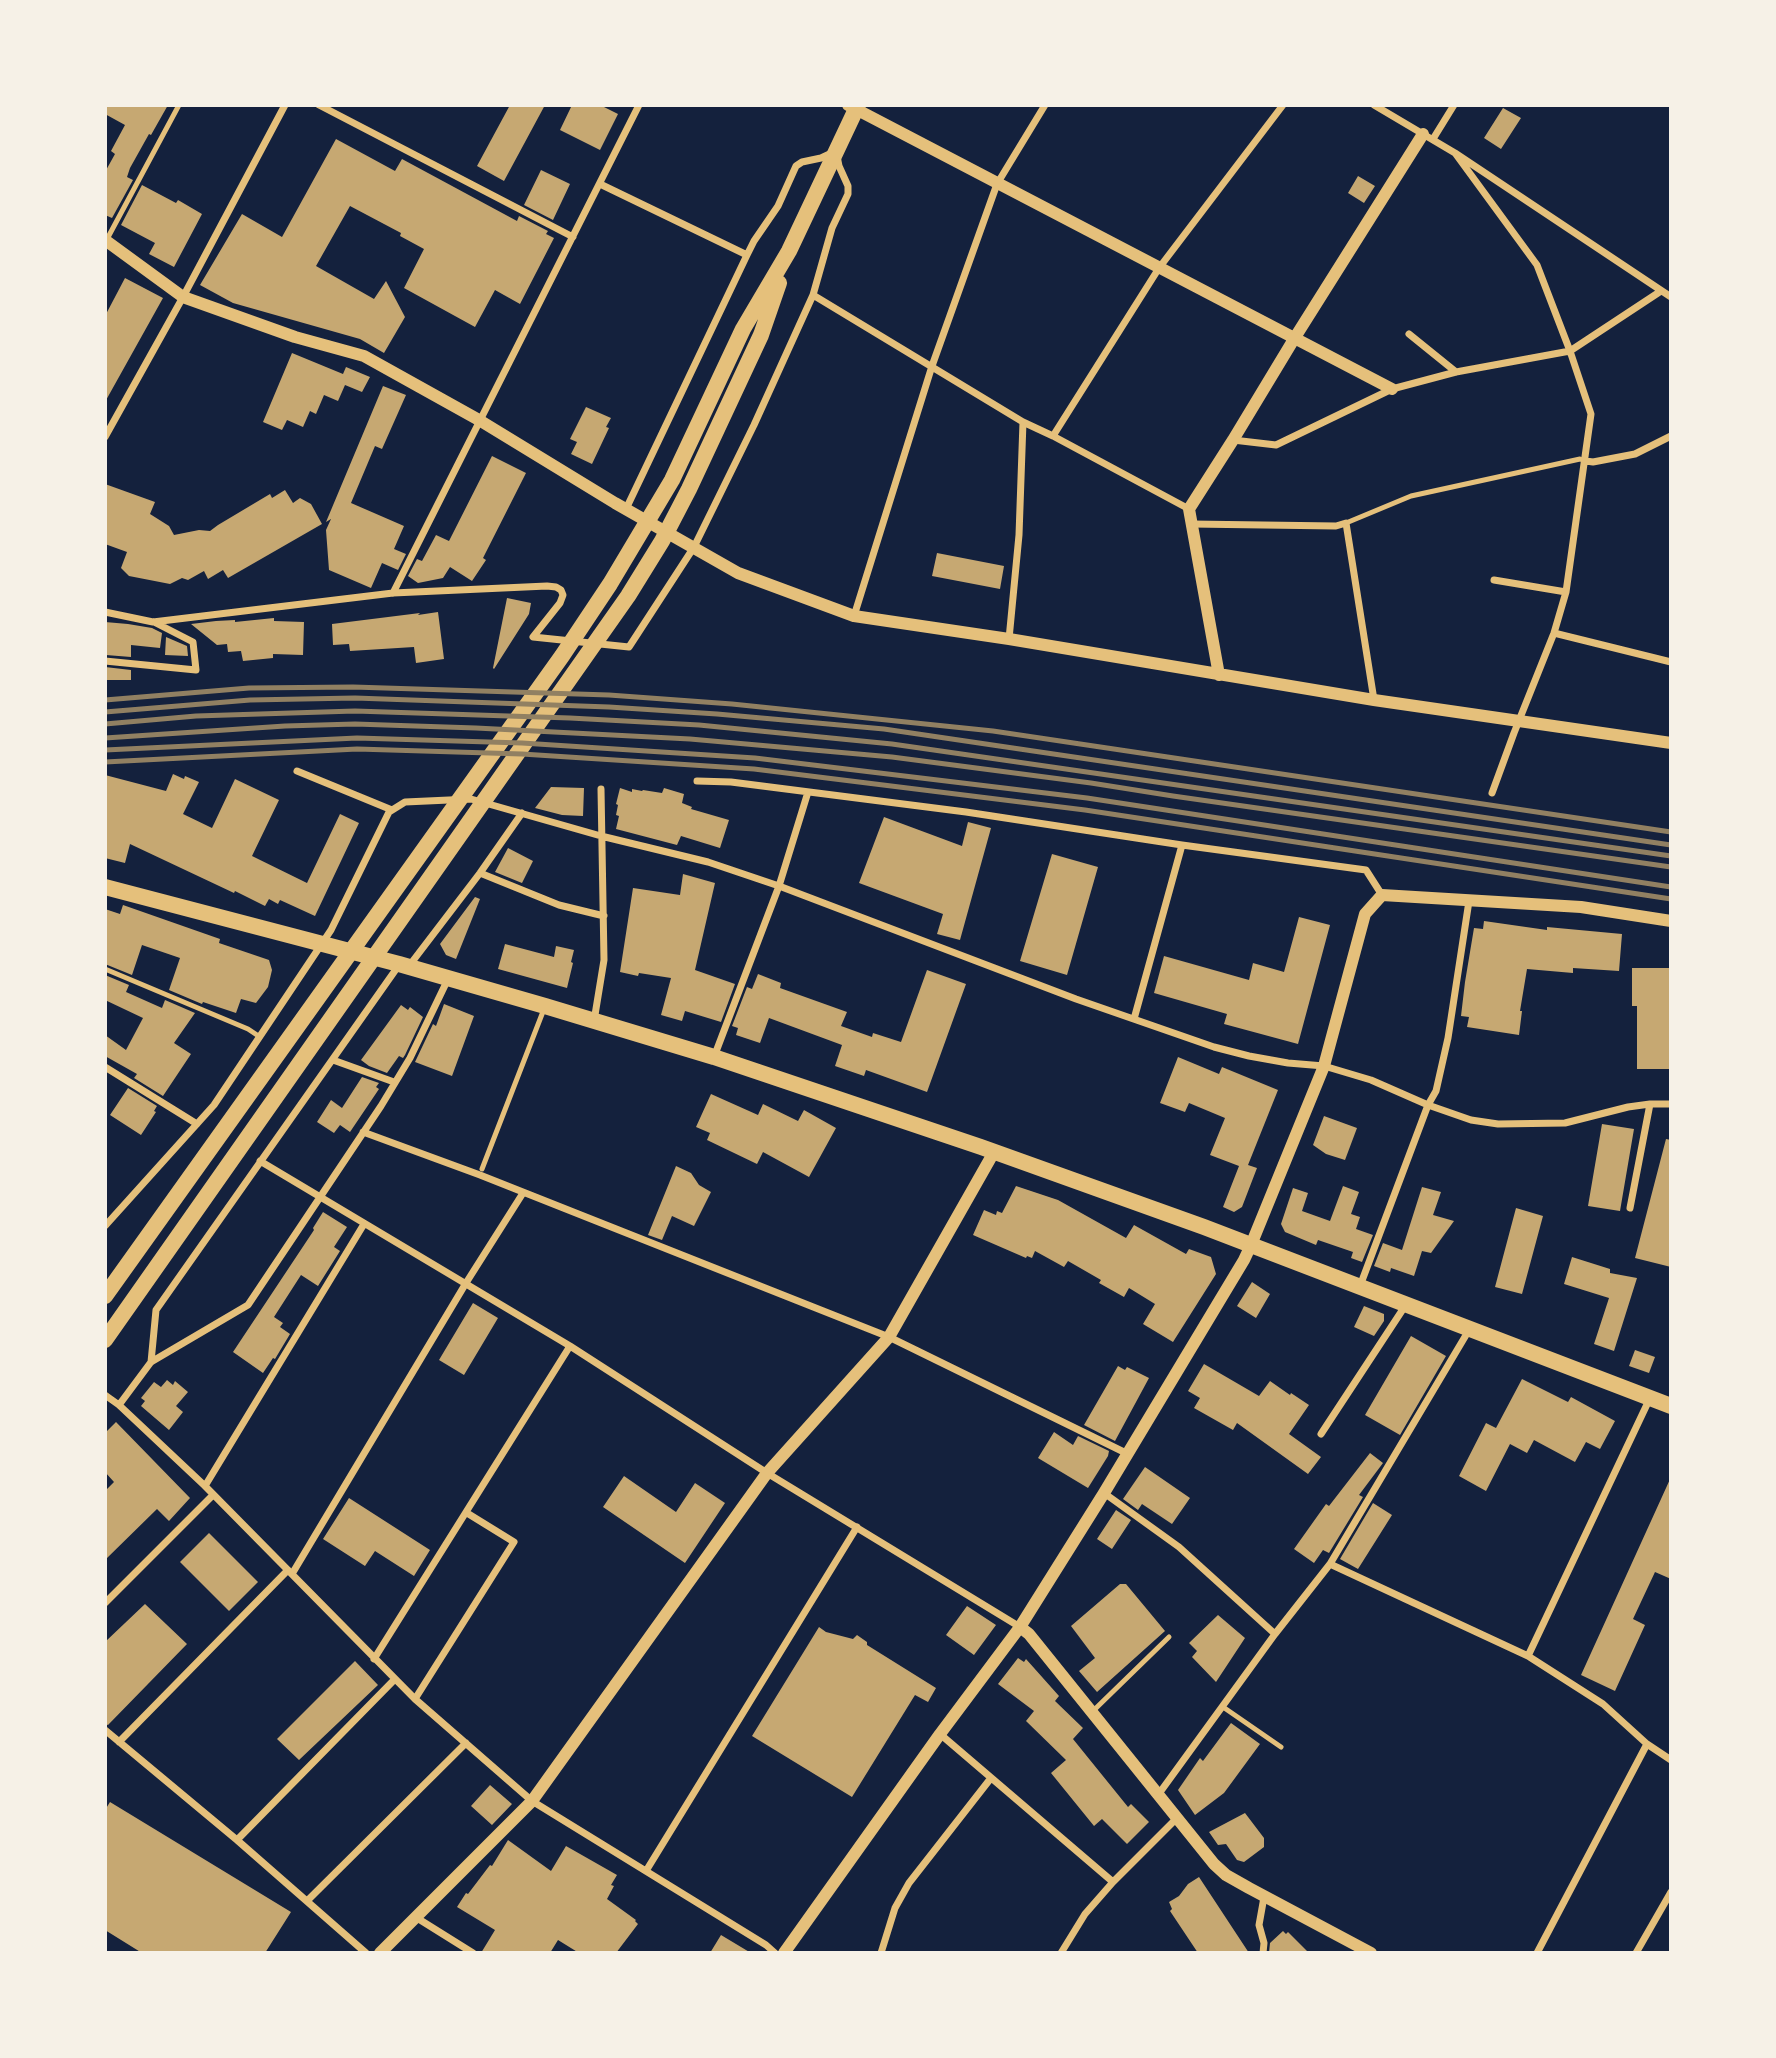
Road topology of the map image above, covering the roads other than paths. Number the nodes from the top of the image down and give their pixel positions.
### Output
1 (180, 105) edge
2 (285, 105) edge
3 (320, 105) edge
4 (639, 105) edge
5 (1045, 105) edge
6 (1283, 105) edge
7 (1374, 105) edge
8 (1454, 105) edge
9 (854, 106) edge
10 (1428, 136) junction
11 (836, 150) junction
12 (1455, 153) junction
13 (600, 184) junction
14 (997, 184) junction
15 (573, 237) junction
16 (105, 240) edge
17 (789, 251) junction
18 (747, 256) junction
19 (1160, 268) junction
20 (1661, 291) junction
21 (813, 295) junction
22 (183, 297) junction
23 (1671, 297) edge
24 (1409, 334) dead end
25 (1294, 339) junction
26 (1570, 351) junction
27 (932, 366) junction
28 (1457, 372) junction
29 (1392, 389) junction
30 (479, 421) junction
31 (1023, 422) junction
32 (1053, 436) junction
33 (1671, 436) edge
34 (105, 438) edge
35 (1233, 440) junction
36 (1586, 461) junction
37 (626, 509) junction
38 (1189, 509) junction
39 (1346, 523) junction
40 (1191, 524) junction
41 (694, 547) junction
42 (1494, 580) dead end
43 (1566, 592) junction
44 (393, 593) junction
45 (105, 612) edge
46 (854, 616) junction
47 (153, 622) junction
48 (1554, 634) junction
49 (1009, 639) junction
50 (105, 661) edge
51 (1671, 662) edge
52 (1219, 675) junction
53 (1374, 700) junction
54 (1520, 721) junction
55 (1671, 743) edge
56 (297, 771) dead end
57 (697, 781) dead end
58 (601, 789) dead end
59 (808, 792) junction
60 (1492, 793) dead end
61 (391, 810) junction
62 (522, 813) junction
63 (601, 835) junction
64 (1182, 845) junction
65 (480, 873) junction
66 (779, 886) junction
67 (105, 887) edge
68 (1382, 895) junction
69 (1469, 901) junction
70 (604, 916) junction
71 (1671, 921) edge
72 (323, 943) junction
73 (404, 966) junction
74 (105, 969) edge
75 (448, 978) junction
76 (545, 1006) junction
77 (1134, 1019) junction
78 (594, 1021) junction
79 (260, 1037) junction
80 (714, 1057) junction
81 (332, 1060) junction
82 (1324, 1066) junction
83 (105, 1067) edge
84 (394, 1082) junction
85 (1650, 1104) junction
86 (1671, 1104) edge
87 (1428, 1105) junction
88 (197, 1124) junction
89 (363, 1132) junction
90 (994, 1152) junction
91 (260, 1161) junction
92 (482, 1169) dead end
93 (523, 1193) junction
94 (320, 1197) junction
95 (1630, 1208) dead end
96 (364, 1224) junction
97 (105, 1226) edge
98 (1251, 1245) junction
99 (466, 1283) junction
100 (1360, 1286) junction
101 (105, 1296) edge
102 (1407, 1303) junction
103 (1471, 1328) junction
104 (107, 1337) edge
105 (889, 1337) junction
106 (570, 1346) junction
107 (151, 1362) junction
108 (105, 1395) edge
109 (1650, 1398) junction
110 (119, 1405) junction
111 (1671, 1406) edge
112 (1321, 1434) dead end
113 (1128, 1454) junction
114 (767, 1473) junction
115 (205, 1486) junction
116 (1104, 1493) junction
117 (213, 1495) junction
118 (467, 1513) junction
119 (857, 1527) junction
120 (1330, 1564) junction
121 (290, 1572) junction
122 (105, 1602) edge
123 (1020, 1627) junction
124 (1275, 1634) junction
125 (1169, 1637) dead end
126 (1528, 1656) junction
127 (374, 1659) junction
128 (395, 1679) junction
129 (415, 1699) junction
130 (1223, 1707) junction
131 (1091, 1712) junction
132 (105, 1730) edge
133 (940, 1734) junction
134 (119, 1742) junction
135 (466, 1743) junction
136 (1647, 1744) junction
137 (1281, 1747) dead end
138 (1671, 1760) edge
139 (991, 1778) junction
140 (1158, 1795) junction
141 (532, 1801) junction
142 (1176, 1819) junction
143 (237, 1840) junction
144 (646, 1871) junction
145 (1113, 1882) junction
146 (1671, 1892) edge
147 (1264, 1897) junction
148 (307, 1901) junction
149 (417, 1918) junction
150 (366, 1953) edge
151 (380, 1953) edge
152 (473, 1953) edge
153 (775, 1953) edge
154 (784, 1953) edge
155 (881, 1953) edge
156 (1061, 1953) edge
157 (1263, 1953) edge
158 (1371, 1953) edge
159 (1537, 1953) edge
160 (1636, 1953) edge

1 - 16 lane
2 - 22 street
3 - 15 street
4 - 13 street
5 - 14 street
6 - 19 street
7 - 10 street
8 - 10 street
9 - 11 main road
9 - 14 street
10 - 12 street
10 - 25 street
11 - 17 main road
11 - 18 street
11 - 21 street
12 - 20 street
12 - 26 street
13 - 15 street
13 - 18 street
14 - 19 street
14 - 27 street
15 - 30 street
16 - 22 street
17 - 101 main road
17 - 104 main road
18 - 37 street
19 - 25 street
19 - 32 street
20 - 23 street
20 - 26 street
21 - 27 street
21 - 41 street
22 - 30 street
22 - 34 street
24 - 28 street
25 - 29 street
25 - 35 street
26 - 28 street
26 - 36 street
27 - 31 street
27 - 46 street
28 - 29 street
29 - 35 street
30 - 37 street
30 - 44 street
31 - 32 street
31 - 49 street
32 - 38 street
33 - 36 street
35 - 38 street
36 - 39 lane
36 - 43 street
37 - 41 street
38 - 40 street
39 - 40 street
39 - 53 street
40 - 52 street
41 - 44 street
41 - 46 street
42 - 43 street
43 - 48 street
44 - 47 street
45 - 47 street
46 - 49 street
47 - 50 street
48 - 51 street
48 - 54 street
49 - 52 street
52 - 53 street
53 - 54 street
54 - 55 street
54 - 60 street
56 - 61 street
57 - 59 street
58 - 63 street
59 - 64 street
59 - 66 street
61 - 62 street
61 - 72 street
62 - 63 street
62 - 65 street
63 - 66 street
63 - 70 street
64 - 68 street
64 - 77 street
65 - 70 street
65 - 73 street
66 - 77 street
66 - 80 street
67 - 72 main road
68 - 69 street
68 - 82 street
69 - 71 street
69 - 87 street
70 - 78 street
72 - 73 main road
72 - 79 street
73 - 75 main road
73 - 81 street
74 - 79 lane
75 - 76 main road
75 - 84 street
76 - 78 main road
76 - 92 lane
77 - 82 street
78 - 80 main road
79 - 88 street
80 - 90 main road
81 - 84 street
81 - 91 street
82 - 87 street
82 - 98 street
83 - 88 street
84 - 89 street
85 - 86 street
85 - 87 street
85 - 95 street
87 - 100 street
88 - 97 street
89 - 93 street
89 - 94 street
90 - 98 main road
90 - 105 street
91 - 94 street
91 - 107 street
93 - 99 street
93 - 105 street
94 - 96 street
94 - 107 street
96 - 99 street
96 - 115 street
98 - 100 main road
98 - 113 street
99 - 106 street
99 - 121 street
100 - 102 main road
102 - 103 main road
102 - 112 street
103 - 109 main road
103 - 120 street
105 - 113 street
105 - 114 street
106 - 114 street
106 - 118 street
107 - 110 street
108 - 110 street
109 - 111 main road
109 - 126 street
110 - 115 street
113 - 116 street
114 - 119 street
114 - 141 street
115 - 117 street
116 - 123 street
116 - 124 street
117 - 121 street
117 - 122 street
118 - 127 street
118 - 129 street
119 - 123 street
119 - 144 street
120 - 124 street
120 - 126 street
121 - 127 street
121 - 134 street
123 - 131 street
123 - 133 street
124 - 130 street
125 - 131 lane
126 - 136 street
127 - 128 street
128 - 129 street
128 - 143 street
129 - 135 street
130 - 137 lane
130 - 140 street
131 - 140 street
132 - 134 street
133 - 139 street
133 - 154 street
134 - 143 street
135 - 141 street
135 - 148 street
136 - 138 street
136 - 159 street
139 - 145 street
139 - 155 street
140 - 142 street
141 - 144 street
141 - 149 street
142 - 145 street
142 - 147 street
143 - 148 street
144 - 153 street
145 - 156 street
146 - 160 street
147 - 157 street
147 - 158 street
148 - 150 street
149 - 151 street
149 - 152 street

